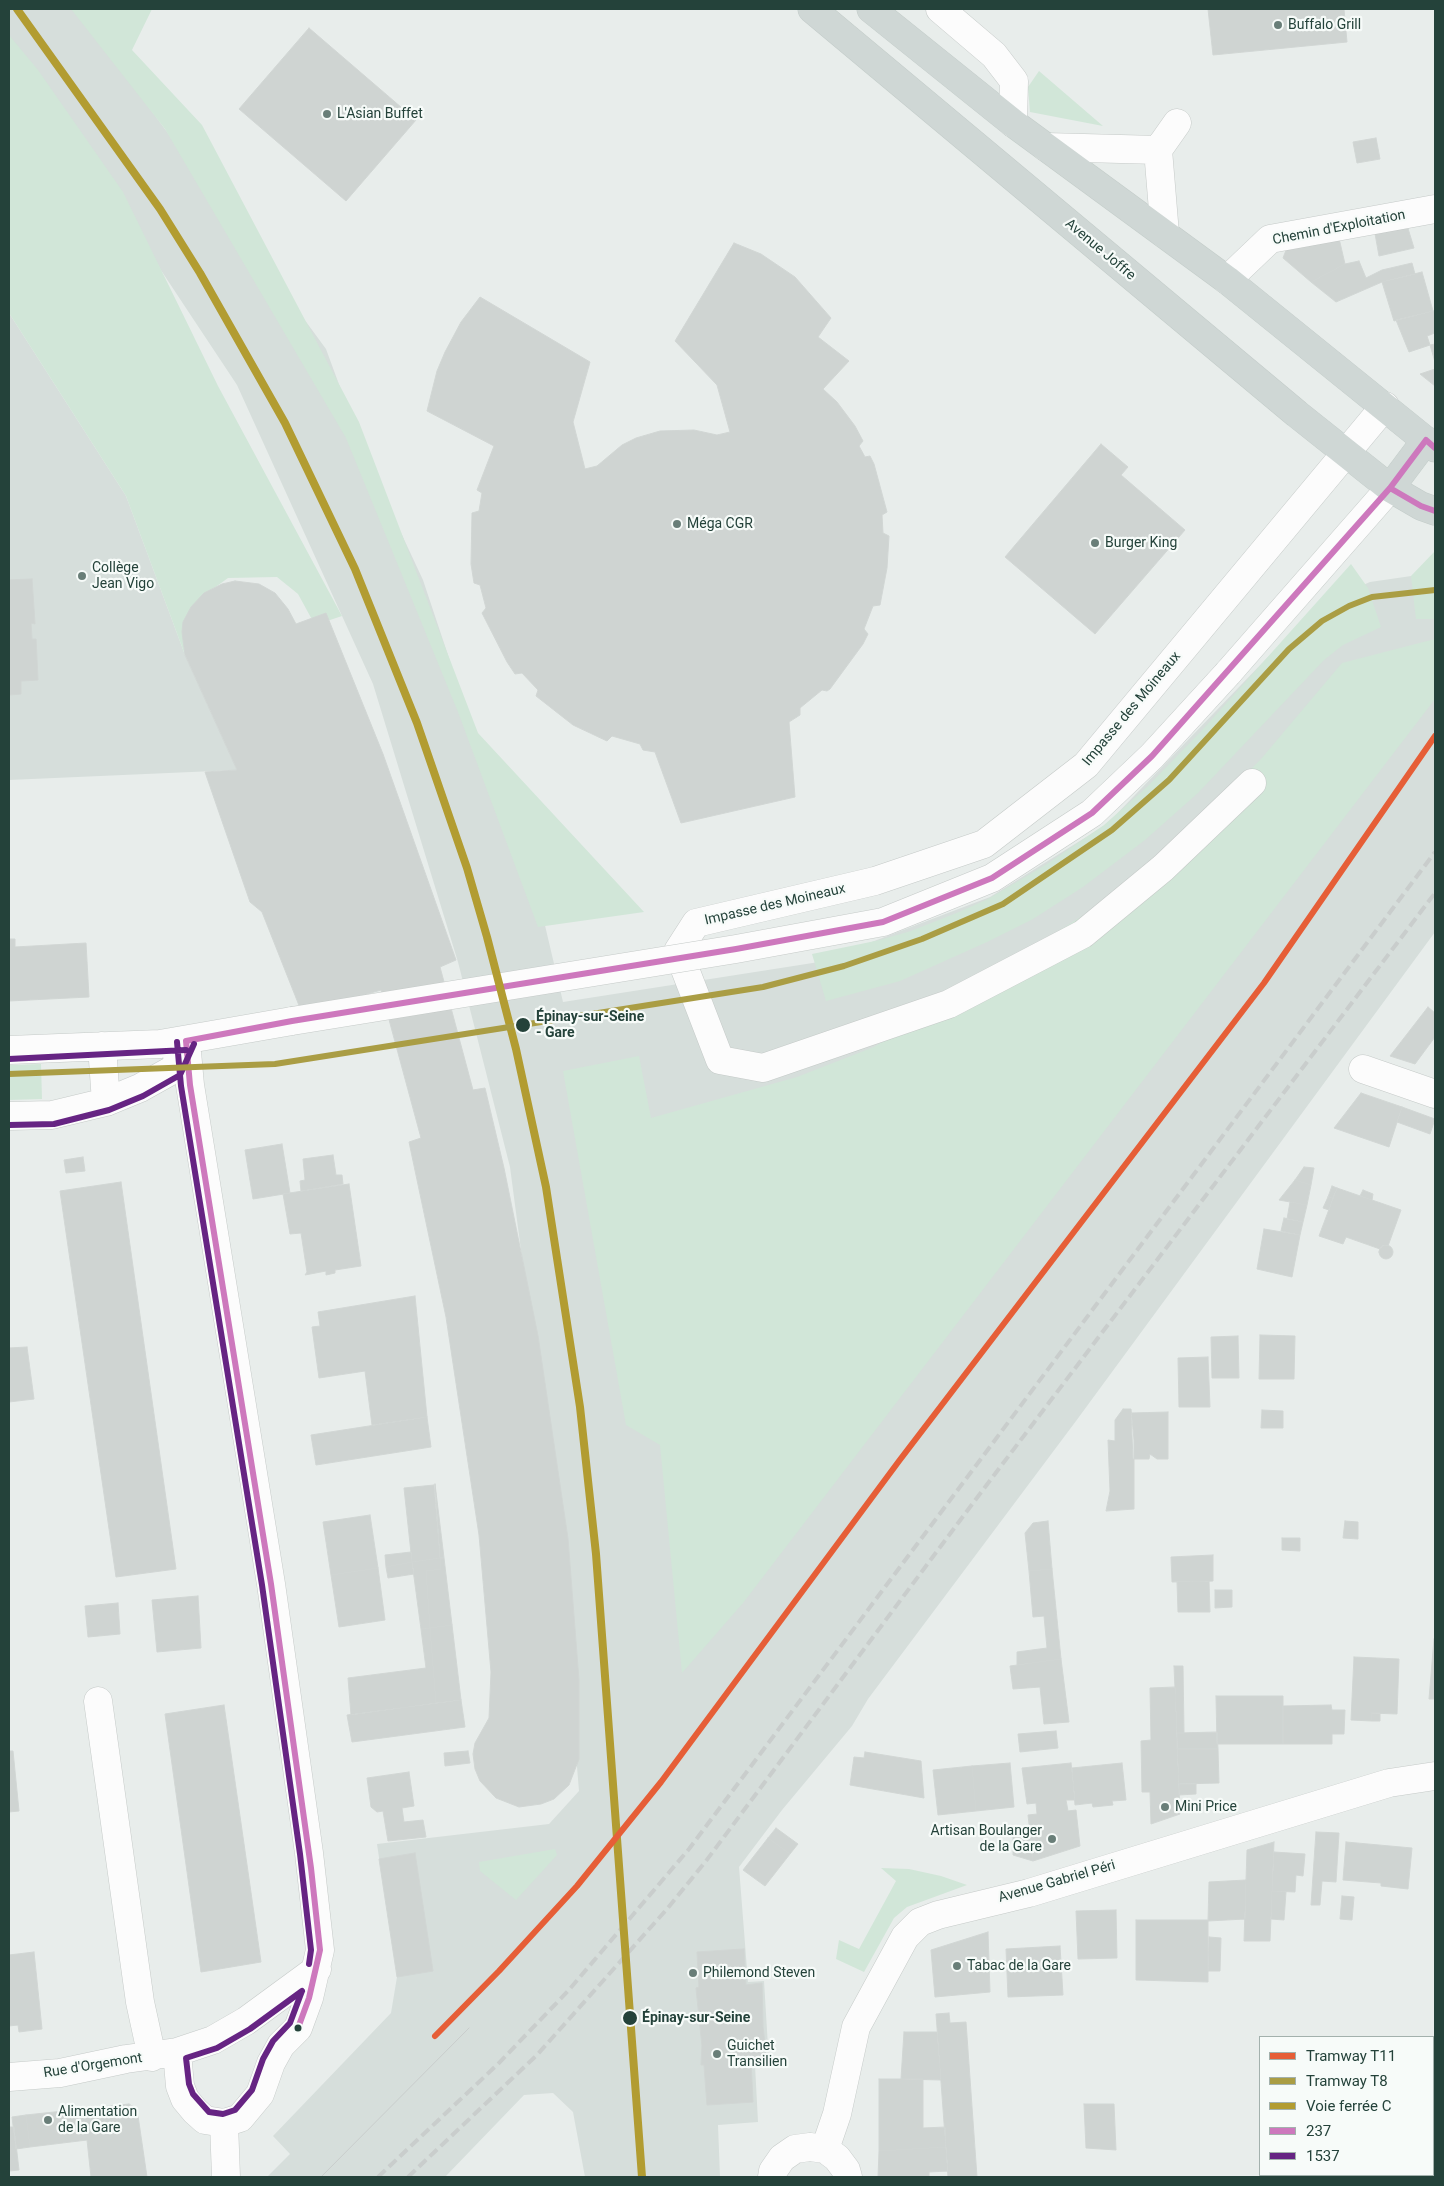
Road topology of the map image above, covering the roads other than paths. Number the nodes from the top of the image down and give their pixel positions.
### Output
1 (812, 9) edge
2 (871, 9) edge
3 (940, 9) edge
4 (1013, 123) junction
5 (1177, 123) dead end
6 (1046, 147) junction
7 (1158, 150) junction
8 (1435, 209) edge
9 (1165, 234) junction
10 (1227, 280) junction
11 (1385, 406) junction
12 (1431, 444) edge
13 (1346, 453) junction
14 (1390, 488) junction
15 (1435, 511) edge
16 (1252, 783) dead end
17 (186, 1041) junction
18 (102, 1046) junction
19 (9, 1050) edge
20 (1363, 1069) dead end
21 (1435, 1094) edge
22 (106, 1102) junction
23 (9, 1116) edge
24 (98, 1701) dead end
25 (1435, 1776) edge
26 (317, 1969) junction
27 (165, 2055) junction
28 (9, 2077) edge
29 (224, 2123) junction
30 (825, 2149) junction
31 (226, 2177) edge
32 (772, 2177) edge
33 (848, 2177) edge

1 - 13 main road, Avenue Joffre
2 - 4 main road
3 - 4 street
4 - 6 main road
5 - 7 street
6 - 7 street
6 - 9 main road
7 - 9 street
8 - 10 street, Chemin d'Exploitation
9 - 10 main road
10 - 11 main road
11 - 12 main road
11 - 13 street, Impasse des Moineaux
12 - 14 main road
13 - 14 main road, Avenue Joffre
13 - 16 street, Impasse des Moineaux
14 - 15 main road, Avenue Joffre
14 - 17 street, bridge
17 - 18 street
17 - 22 street
17 - 26 street
18 - 19 street
18 - 22 street
20 - 21 street
22 - 23 street
24 - 27 street
25 - 30 street, Avenue Gabriel Péri
26 - 27 street, Rue d'Orgemont
26 - 29 street
27 - 28 street, Rue d'Orgemont
27 - 29 street
29 - 31 street
30 - 32 street
30 - 33 street

